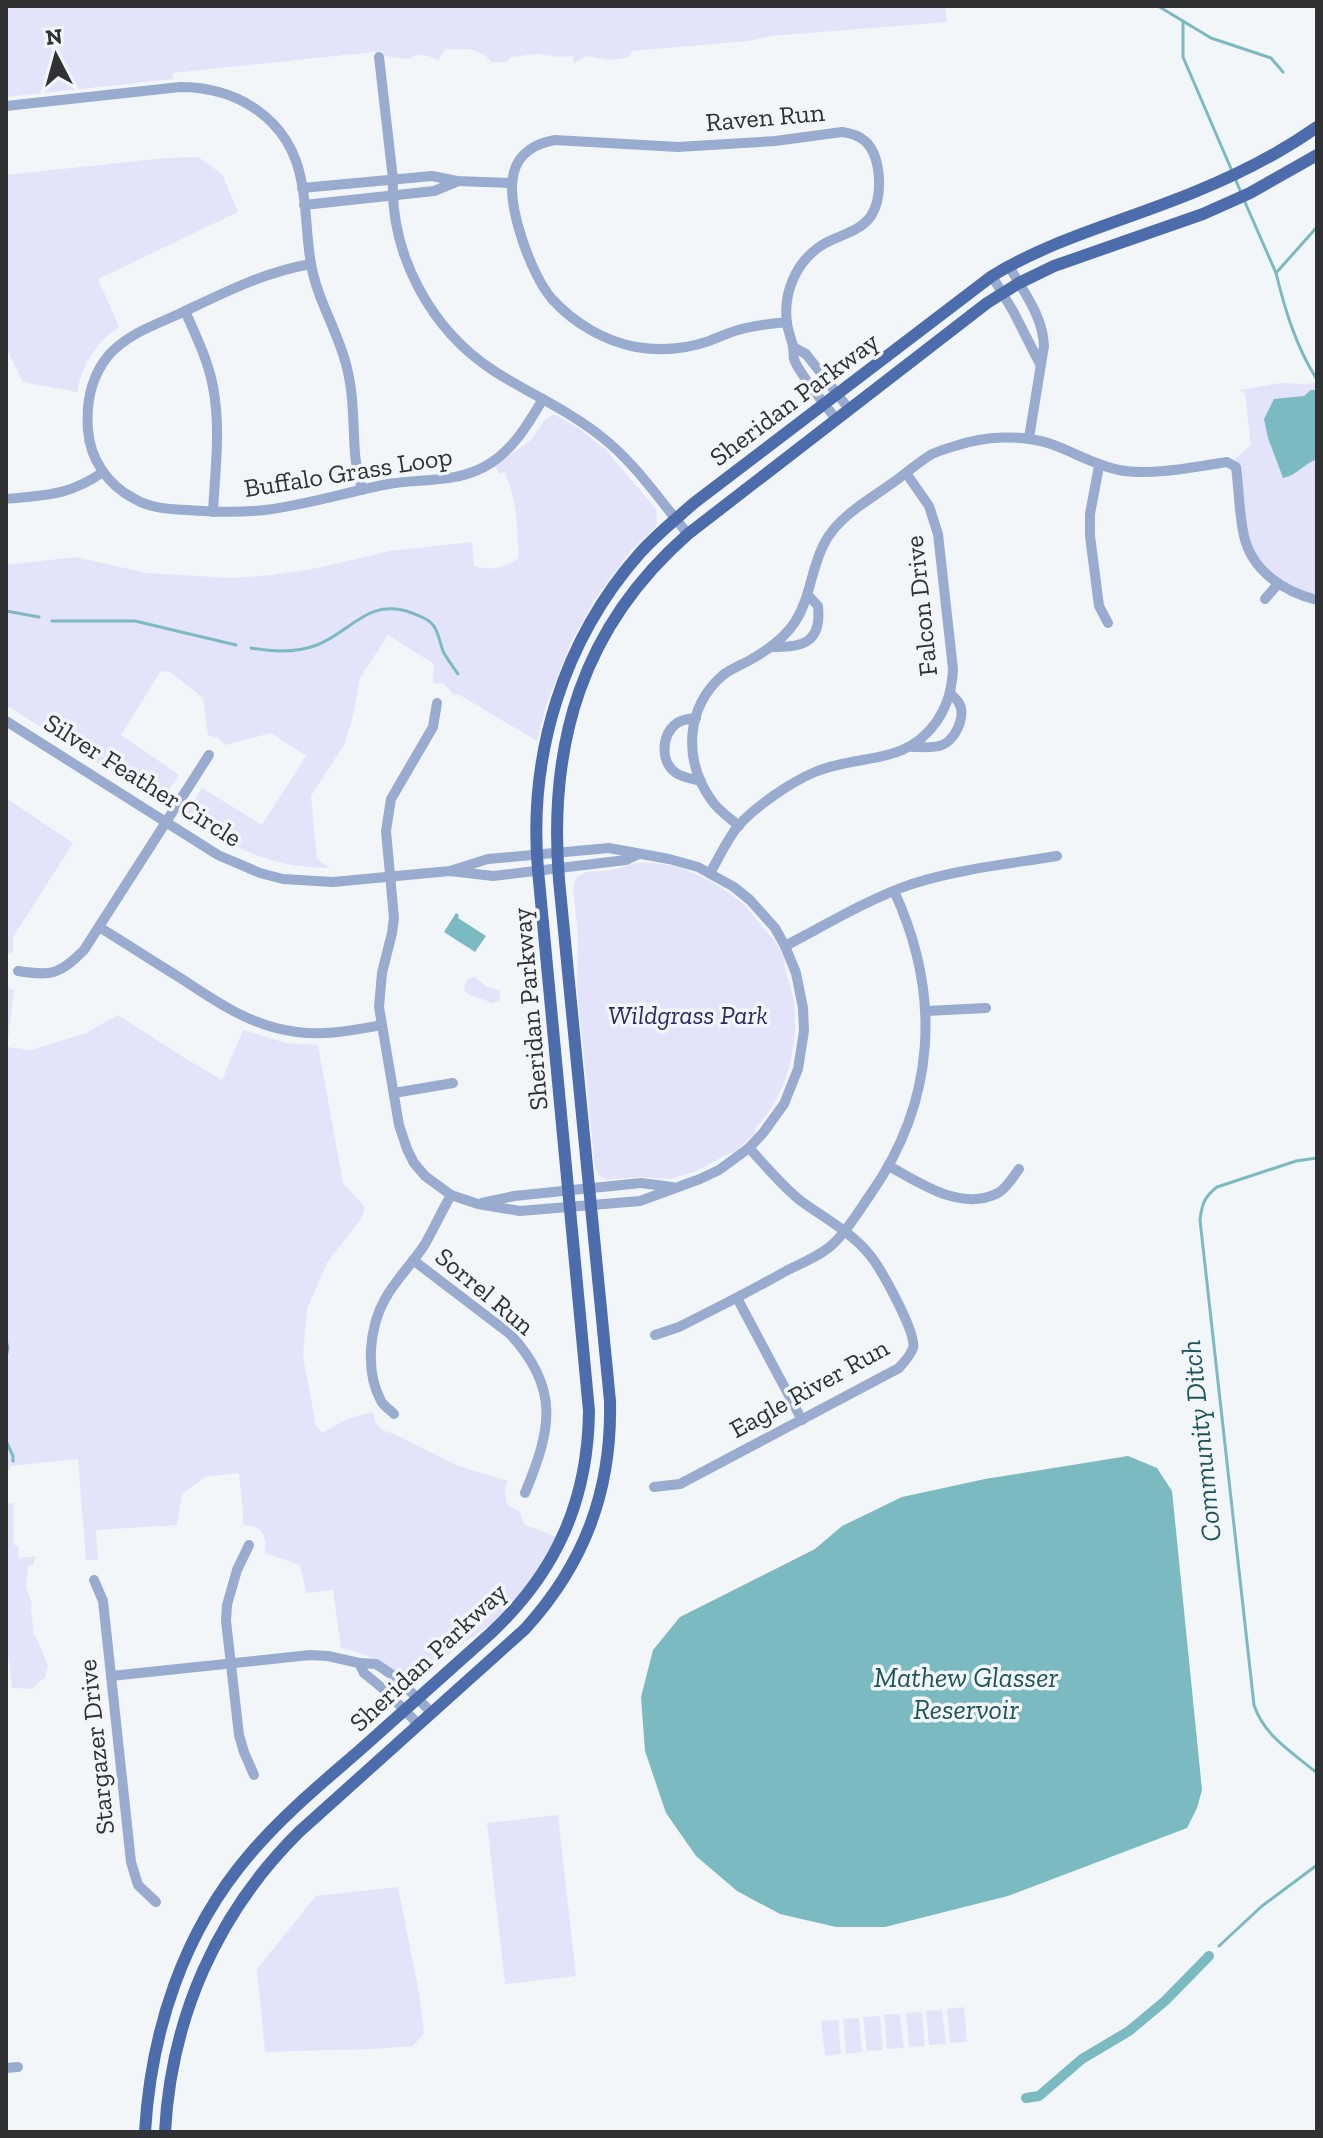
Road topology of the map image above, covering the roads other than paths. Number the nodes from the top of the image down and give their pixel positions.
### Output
1 (379, 57) dead end
2 (6, 106) edge
3 (1317, 127) edge
4 (1317, 155) edge
5 (457, 181) junction
6 (512, 183) junction
7 (302, 188) junction
8 (392, 188) junction
9 (304, 205) junction
10 (311, 264) junction
11 (1009, 266) junction
12 (992, 276) junction
13 (1019, 283) junction
14 (1003, 292) junction
15 (185, 311) junction
16 (787, 322) junction
17 (793, 347) junction
18 (1040, 364) junction
19 (836, 393) junction
20 (543, 399) junction
21 (824, 403) junction
22 (849, 409) junction
23 (836, 419) junction
24 (1029, 438) junction
25 (1099, 466) junction
26 (103, 472) junction
27 (906, 473) junction
28 (362, 490) junction
29 (6, 499) edge
30 (213, 512) junction
31 (675, 520) junction
32 (688, 534) junction
33 (1278, 584) junction
34 (808, 595) junction
35 (1265, 599) dead end
36 (1317, 600) edge
37 (1108, 623) dead end
38 (771, 647) junction
39 (950, 693) junction
40 (437, 703) dead end
41 (696, 718) junction
42 (6, 721) edge
43 (910, 747) junction
44 (209, 755) dead end
45 (701, 781) junction
46 (166, 823) junction
47 (739, 826) junction
48 (557, 852) junction
49 (639, 854) junction
50 (537, 855) junction
51 (1057, 856) dead end
52 (558, 868) junction
53 (538, 870) junction
54 (450, 871) junction
55 (710, 873) junction
56 (390, 877) junction
57 (894, 891) junction
58 (99, 927) junction
59 (785, 946) junction
60 (18, 971) dead end
61 (986, 1008) dead end
62 (926, 1011) junction
63 (382, 1025) junction
64 (453, 1083) dead end
65 (394, 1093) junction
66 (749, 1148) junction
67 (889, 1166) junction
68 (1019, 1169) dead end
69 (674, 1187) junction
70 (589, 1188) junction
71 (569, 1190) junction
72 (451, 1195) junction
73 (478, 1204) junction
74 (591, 1204) junction
75 (570, 1206) junction
76 (844, 1232) junction
77 (413, 1260) junction
78 (737, 1298) junction
79 (655, 1335) dead end
80 (394, 1414) dead end
81 (802, 1420) junction
82 (654, 1487) dead end
83 (525, 1493) dead end
84 (249, 1545) dead end
85 (94, 1580) dead end
86 (359, 1663) junction
87 (230, 1664) junction
88 (111, 1676) junction
89 (418, 1698) junction
90 (404, 1709) junction
91 (432, 1713) junction
92 (419, 1725) junction
93 (254, 1775) dead end
94 (156, 1902) dead end
95 (18, 2067) dead end
96 (6, 2068) edge
97 (145, 2132) edge
98 (165, 2132) edge

1 - 8 street
2 - 7 street
3 - 11 main road, Sheridan Parkway
4 - 13 main road, Sheridan Parkway
5 - 6 street
5 - 8 street
5 - 8 street
6 - 16 street
6 - 16 street, Raven Run
7 - 8 street
7 - 9 street
8 - 9 street
8 - 20 street
9 - 10 street
10 - 15 street, Buffalo Grass Loop
10 - 28 street
11 - 12 main road, Sheridan Parkway
11 - 13 street
12 - 14 street
12 - 19 main road, Sheridan Parkway
13 - 14 main road, Sheridan Parkway
13 - 18 street
14 - 18 street
14 - 22 main road, Sheridan Parkway
15 - 26 street, Buffalo Grass Loop
15 - 30 street
16 - 17 street, Raven Run
17 - 19 street
17 - 21 street, Raven Run
18 - 24 street
19 - 21 main road, Sheridan Parkway
19 - 22 street
20 - 28 street, Buffalo Grass Loop
20 - 31 street
21 - 23 street, Raven Run
21 - 31 main road, Sheridan Parkway
22 - 23 main road, Sheridan Parkway
23 - 32 main road, Sheridan Parkway
24 - 25 street
24 - 27 street
25 - 33 street
25 - 37 street
26 - 29 street
26 - 30 street, Buffalo Grass Loop
27 - 34 street
27 - 39 street, Falcon Drive
28 - 30 street, Buffalo Grass Loop
31 - 32 street
31 - 50 main road, Sheridan Parkway
32 - 48 main road, Sheridan Parkway
33 - 35 street
33 - 36 street
34 - 38 street
34 - 38 street
38 - 41 street
39 - 43 street, Falcon Drive
39 - 43 street, Falcon Drive
40 - 56 street
41 - 45 street
41 - 45 street
42 - 46 street, Silver Feather Circle
43 - 47 street, Falcon Drive
44 - 46 street
45 - 47 street
46 - 56 street, Silver Feather Circle
46 - 58 street
47 - 55 street, Falcon Drive
48 - 49 street, Silver Feather Circle
48 - 50 street, Silver Feather Circle
48 - 52 main road, Sheridan Parkway
49 - 52 street, Silver Feather Circle
49 - 55 street, Silver Feather Circle
50 - 53 main road, Sheridan Parkway
50 - 54 street, Silver Feather Circle
51 - 57 street
52 - 53 street, Silver Feather Circle
52 - 70 main road, Sheridan Parkway
53 - 54 street, Silver Feather Circle
53 - 71 main road, Sheridan Parkway
54 - 56 street, Silver Feather Circle
55 - 59 street, Silver Feather Circle
56 - 63 street
57 - 59 street
57 - 62 street
58 - 60 street
58 - 63 street
59 - 66 street, Silver Feather Circle
61 - 62 street
62 - 67 street
63 - 65 street
64 - 65 street
65 - 72 street
66 - 69 street, Silver Feather Circle
66 - 76 street, Eagle River Run
67 - 68 street
67 - 76 street
69 - 70 street
69 - 74 street, Silver Feather Circle
70 - 71 street
70 - 74 main road, Sheridan Parkway
71 - 73 street
71 - 75 main road, Sheridan Parkway
72 - 73 street, Silver Feather Circle
72 - 77 street
73 - 75 street, Silver Feather Circle
74 - 75 street, Silver Feather Circle
74 - 91 main road, Sheridan Parkway
75 - 89 main road, Sheridan Parkway
76 - 78 street
76 - 81 street, Eagle River Run
77 - 80 street
77 - 83 street, Sorrel Run
78 - 79 street
78 - 81 street
81 - 82 street, Eagle River Run
84 - 87 street
85 - 88 street, Stargazer Drive
86 - 87 street
86 - 89 street
86 - 90 street
87 - 88 street
87 - 93 street
88 - 94 street, Stargazer Drive
89 - 90 main road, Sheridan Parkway
89 - 91 street
90 - 92 street
90 - 97 main road, Sheridan Parkway
91 - 92 main road, Sheridan Parkway
92 - 98 main road, Sheridan Parkway
95 - 96 street

